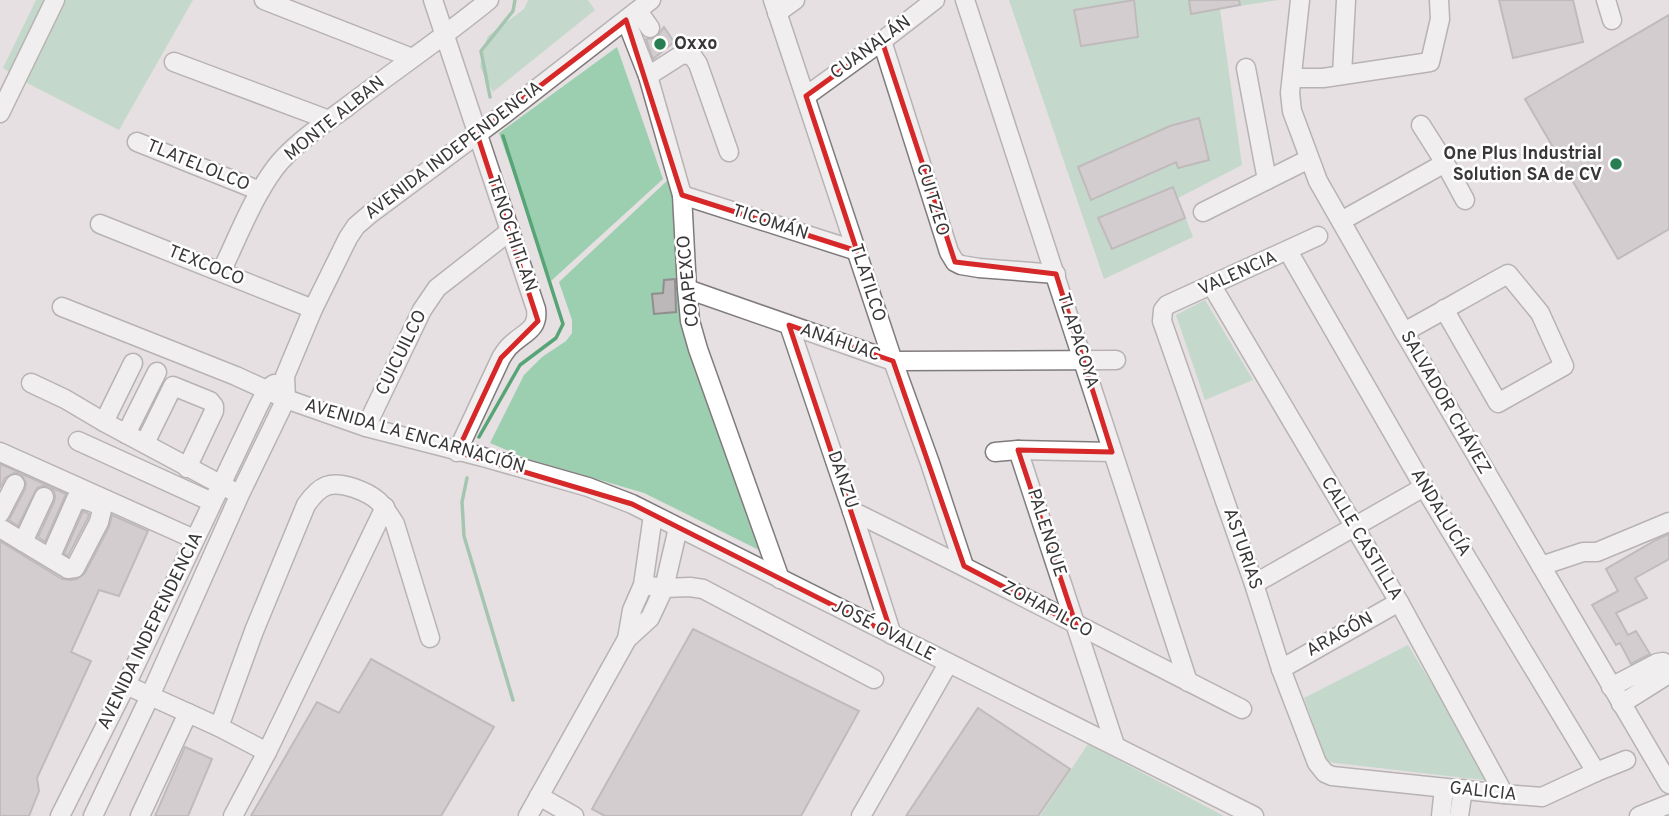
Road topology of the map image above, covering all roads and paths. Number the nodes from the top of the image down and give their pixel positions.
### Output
1 (55, 0) edge
2 (264, 0) edge
3 (432, 0) edge
4 (489, 0) edge
5 (794, 0) edge
6 (935, 0) edge
7 (965, 0) edge
8 (1300, 0) edge
9 (1346, 0) edge
10 (1439, 0) edge
11 (1606, 0) edge
12 (775, 6) edge
13 (638, 10) edge
14 (1612, 20) dead end
15 (650, 29) dead end
16 (444, 36) junction
17 (882, 41) junction
18 (412, 58) junction
19 (174, 62) dead end
20 (1246, 68) dead end
21 (1342, 75) junction
22 (648, 76) junction
23 (1292, 78) junction
24 (806, 96) junction
25 (0, 113) edge
26 (329, 120) junction
27 (1421, 125) dead end
28 (482, 131) junction
29 (137, 142) dead end
30 (729, 152) dead end
31 (1309, 159) junction
32 (1445, 163) junction
33 (1267, 180) junction
34 (260, 191) junction
35 (682, 195) junction
36 (1465, 200) dead end
37 (1203, 212) dead end
38 (1341, 221) junction
39 (100, 225) dead end
40 (510, 231) junction
41 (1318, 236) dead end
42 (857, 251) junction
43 (1288, 251) junction
44 (221, 272) junction
45 (1056, 274) junction
46 (1212, 286) junction
47 (687, 289) junction
48 (62, 307) dead end
49 (313, 309) junction
50 (1444, 309) junction
51 (1162, 314) joint
52 (789, 325) junction
53 (1404, 332) junction
54 (1083, 360) junction
55 (1116, 360) dead end
56 (893, 361) junction
57 (133, 363) dead end
58 (157, 372) dead end
59 (285, 376) junction
60 (31, 383) dead end
61 (267, 389) junction
62 (286, 399) junction
63 (104, 422) junction
64 (366, 427) junction
65 (126, 434) junction
66 (78, 441) dead end
67 (145, 443) junction
68 (1018, 450) junction
69 (0, 452) edge
70 (995, 452) dead end
71 (1112, 452) junction
72 (468, 454) junction
73 (187, 468) junction
74 (15, 484) dead end
75 (1424, 487) junction
76 (216, 494) junction
77 (240, 494) junction
78 (44, 497) dead end
79 (385, 507) junction
80 (852, 511) junction
81 (0, 513) edge
82 (653, 515) junction
83 (1669, 522) edge
84 (1353, 526) junction
85 (0, 528) edge
86 (678, 528) junction
87 (194, 539) junction
88 (23, 541) junction
89 (50, 558) dead end
90 (964, 566) junction
91 (1541, 566) junction
92 (780, 579) junction
93 (1254, 584) junction
94 (643, 585) junction
95 (664, 588) junction
96 (1399, 602) junction
97 (1076, 625) junction
98 (892, 635) junction
99 (430, 638) dead end
100 (627, 639) junction
101 (948, 664) junction
102 (1668, 667) edge
103 (1281, 668) junction
104 (874, 679) dead end
105 (1188, 682) junction
106 (126, 685) junction
107 (1611, 687) junction
108 (150, 696) junction
109 (1621, 704) junction
110 (1242, 709) dead end
111 (188, 713) junction
112 (219, 726) junction
113 (1115, 745) junction
114 (267, 751) junction
115 (1626, 761) dead end
116 (1596, 772) junction
117 (1332, 776) joint
118 (1667, 777) edge
119 (1444, 788) junction
120 (1463, 789) junction
121 (1504, 794) junction
122 (539, 796) junction
123 (1669, 804) edge
124 (60, 816) edge
125 (93, 816) edge
126 (140, 816) edge
127 (233, 816) edge
128 (528, 816) edge
129 (574, 816) edge
130 (861, 816) edge
131 (1254, 816) edge
132 (1441, 816) edge
133 (1459, 816) edge
134 (1639, 816) edge

1 - 25 street
2 - 18 street
3 - 16 street, TENOCHITLAN
4 - 16 street, MONTE ALBAN
5 - 12 street
6 - 17 street, CUANALÁN
7 - 45 street, TLAPACOYA
8 - 23 street, SALVADOR CHÁVEZ
9 - 21 street
10 - 21 street
11 - 14 street
12 - 24 street, TLATILCO
13 - 15 street
13 - 22 street, COAPEXCO
13 - 28 street, AVENIDA INDEPENDENCIA
16 - 18 street, MONTE ALBAN
16 - 28 street, TENOCHITLAN
17 - 24 street, CUANALÁN
17 - 45 street, CUITZEO
18 - 26 street, MONTE ALBAN
19 - 26 street
20 - 33 street
21 - 23 street
22 - 30 street
22 - 35 street, COAPEXCO
23 - 31 street, SALVADOR CHÁVEZ
24 - 42 street, TLATILCO
26 - 34 street, MONTE ALBAN
27 - 32 street
28 - 40 street, TENOCHITLAN
28 - 49 street, AVENIDA INDEPENDENCIA
29 - 34 street, TLATELOLCO
31 - 33 street
31 - 38 street, SALVADOR CHÁVEZ
32 - 36 street
32 - 38 street
33 - 37 street
34 - 44 street, MONTE ALBAN
35 - 42 street, TICOMÁN
35 - 47 street, COAPEXCO
38 - 53 street, SALVADOR CHÁVEZ
39 - 44 street, TEXCOCO
40 - 64 street, CUICUILCO
40 - 72 street, TENOCHITLAN
41 - 43 street, VALENCIA
42 - 56 street, TLATILCO
43 - 46 street, VALENCIA
43 - 75 street, ANDALUCÍA
44 - 49 street, TEXCOCO
45 - 54 street, TLAPACOYA
46 - 51 street, VALENCIA
46 - 84 street, CALLE CASTILLA
47 - 52 street, ANÁHUAC
47 - 92 street, COAPEXCO
48 - 61 street, AVENIDA LA ENCARNACIÓN
49 - 59 street, AVENIDA INDEPENDENCIA
50 - 50 street
50 - 53 street
51 - 93 street, ASTURIAS
52 - 56 street, ANÁHUAC
52 - 80 street, DANZU
53 - 91 street, SALVADOR CHÁVEZ
54 - 55 street, ANÁHUAC
54 - 56 street, ANÁHUAC
54 - 71 street, TLAPACOYA
56 - 90 street, TLATILCO
57 - 63 street
58 - 65 street
59 - 61 street, AVENIDA INDEPENDENCIA
59 - 62 street, AVENIDA INDEPENDENCIA
60 - 63 street
61 - 62 street, AVENIDA LA ENCARNACIÓN
61 - 76 street, AVENIDA INDEPENDENCIA
62 - 64 street, AVENIDA LA ENCARNACIÓN
62 - 77 street, AVENIDA INDEPENDENCIA
63 - 65 street
64 - 72 street, AVENIDA LA ENCARNACIÓN
65 - 67 street
66 - 76 street
67 - 73 street
67 - 73 street
68 - 70 street
68 - 71 street
68 - 97 street, PALENQUE
69 - 87 street
71 - 105 street, TLAPACOYA
72 - 82 street, AVENIDA LA ENCARNACIÓN
73 - 76 street
74 - 81 street
75 - 84 street
75 - 116 street, ANDALUCÍA
76 - 77 street
76 - 87 street, AVENIDA INDEPENDENCIA
77 - 108 street, AVENIDA INDEPENDENCIA
78 - 88 street
79 - 99 street
79 - 112 street
79 - 114 street
80 - 90 street, ZOHAPILCO
80 - 98 street, DANZU
82 - 86 street, JOSÉ OVALLE
82 - 94 street
83 - 91 street
84 - 93 street
84 - 96 street, CALLE CASTILLA
85 - 88 street
86 - 92 street, JOSÉ OVALLE
86 - 95 street
87 - 106 street, AVENIDA INDEPENDENCIA
88 - 89 street
90 - 97 street, ZOHAPILCO
91 - 107 street, SALVADOR CHÁVEZ
92 - 98 street, JOSÉ OVALLE
93 - 103 street, ASTURIAS
94 - 95 street
94 - 100 street
95 - 100 street
95 - 104 street
96 - 103 street, ARAGÓN
96 - 121 street, CALLE CASTILLA
97 - 105 street, ZOHAPILCO
97 - 113 street, PALENQUE
98 - 101 street, JOSÉ OVALLE
100 - 122 street
101 - 113 street, JOSÉ OVALLE
101 - 130 street
102 - 107 street
102 - 109 street
103 - 117 street, ASTURIAS
105 - 110 street, ZOHAPILCO
106 - 108 street
106 - 124 street, AVENIDA INDEPENDENCIA
107 - 109 street, SALVADOR CHÁVEZ
108 - 111 street
108 - 125 street, AVENIDA INDEPENDENCIA
109 - 118 street, SALVADOR CHÁVEZ
111 - 112 street
111 - 126 street
112 - 114 street
113 - 131 street, JOSÉ OVALLE
114 - 127 street
115 - 116 street, GALICIA
116 - 121 street, GALICIA
117 - 119 street, GALICIA
119 - 120 street, GALICIA
119 - 132 street
120 - 121 street, GALICIA
120 - 133 street
122 - 128 street
122 - 129 street
123 - 134 street

